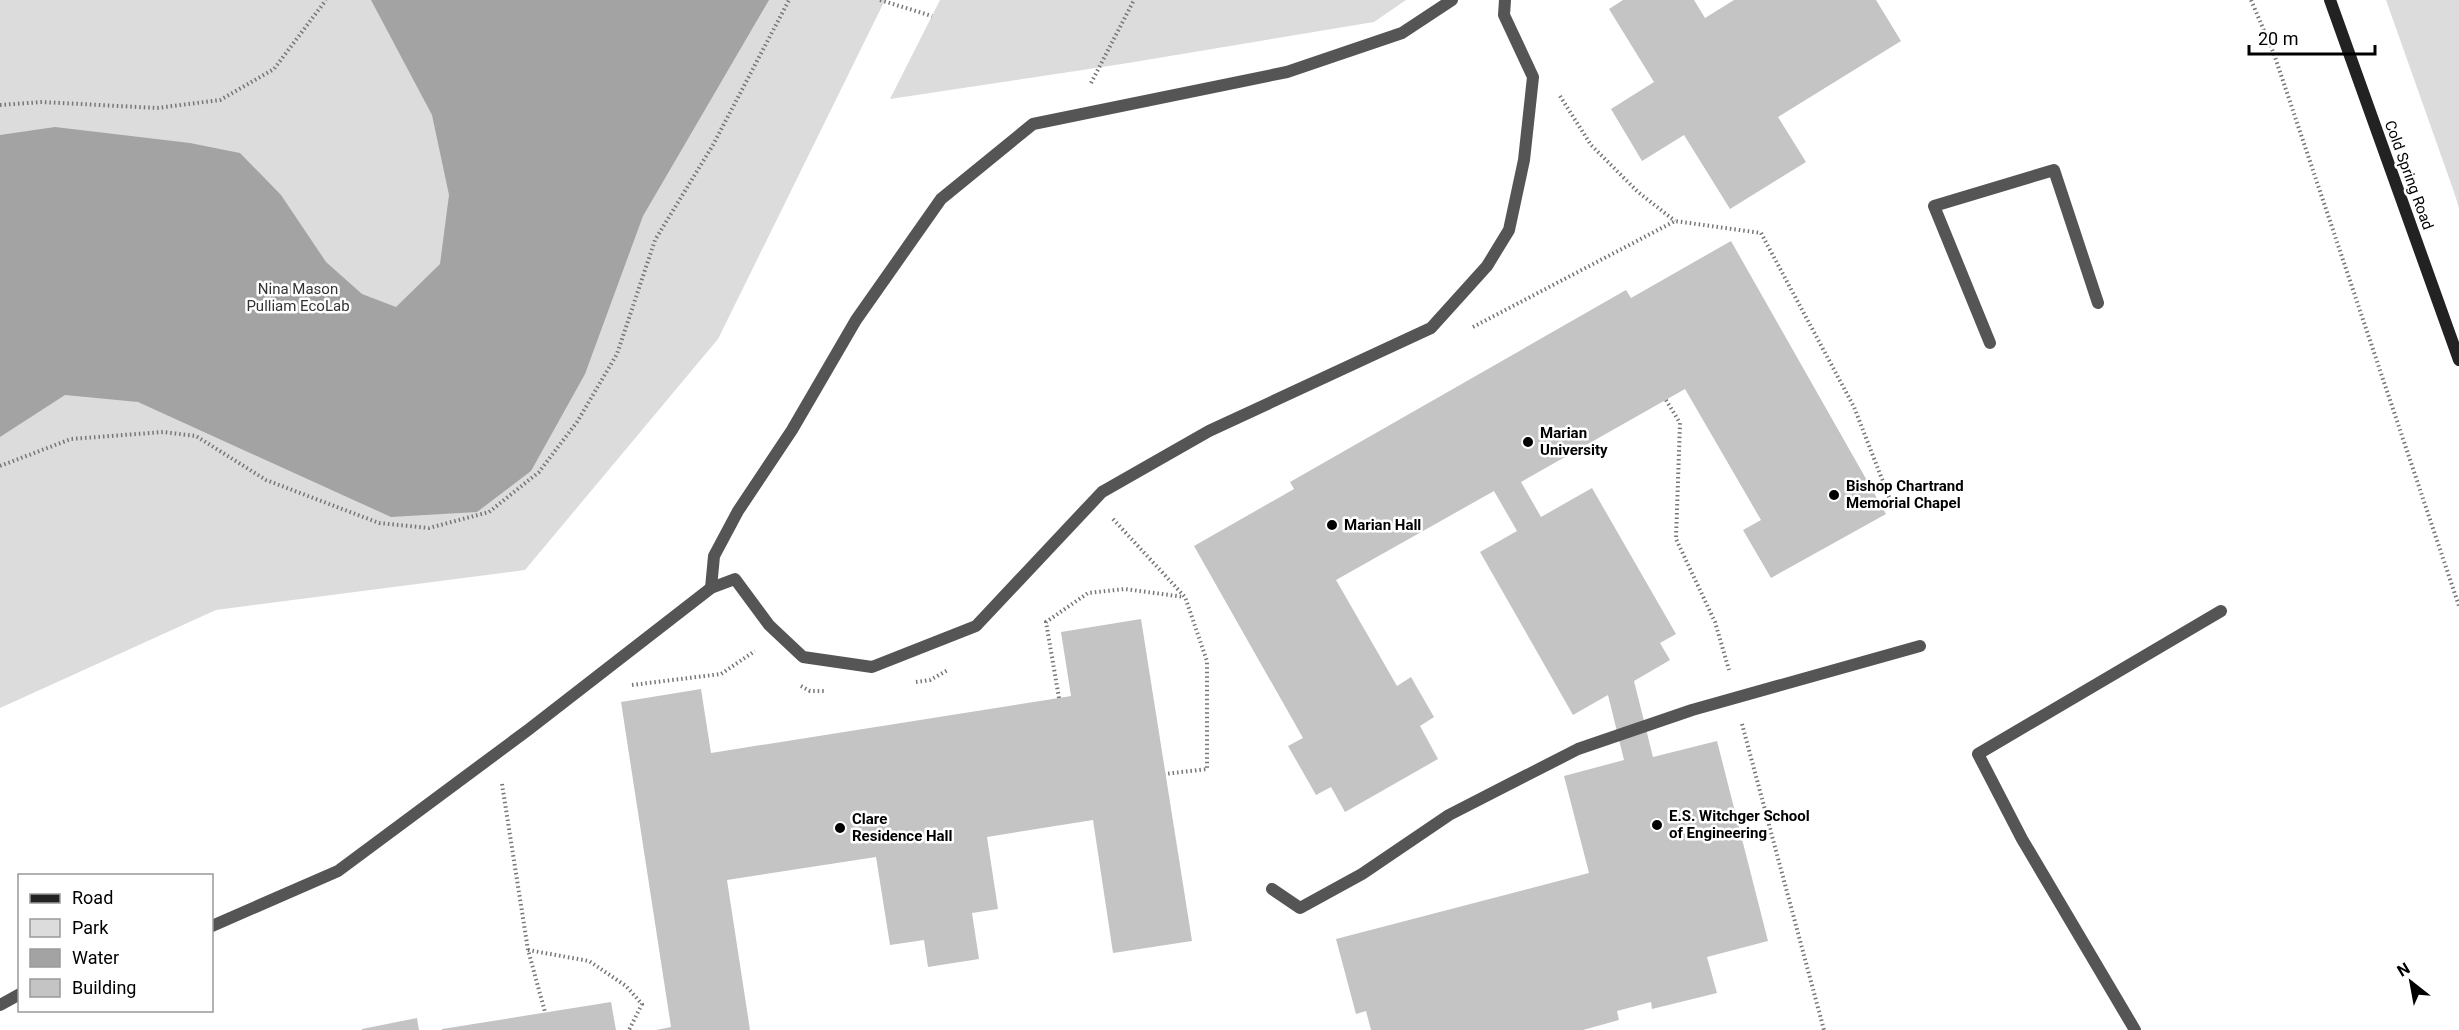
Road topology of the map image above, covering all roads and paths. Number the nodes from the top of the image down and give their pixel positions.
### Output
1 (326, 0) edge
2 (789, 0) edge
3 (880, 0) edge
4 (1134, 0) edge
5 (1452, 0) edge
6 (1505, 0) edge
7 (2251, 0) edge
8 (2330, 0) edge
9 (932, 16) dead end
10 (1559, 95) dead end
11 (0, 105) edge
12 (1074, 115) junction
13 (1675, 221) junction
14 (2098, 303) dead end
15 (1470, 328) dead end
16 (1990, 343) dead end
17 (2459, 360) edge
18 (1666, 400) dead end
19 (0, 466) edge
20 (1894, 510) dead end
21 (1120, 511) dead end
22 (711, 588) junction
23 (1185, 597) junction
24 (2459, 606) edge
25 (2221, 611) dead end
26 (1920, 646) dead end
27 (756, 651) dead end
28 (1730, 673) dead end
29 (625, 686) dead end
30 (1059, 698) dead end
31 (1739, 714) dead end
32 (1165, 774) dead end
33 (502, 781) dead end
34 (1272, 889) dead end
35 (213, 926) edge
36 (528, 950) junction
37 (18, 995) edge
38 (0, 1005) edge
39 (545, 1012) dead end
40 (629, 1030) edge
41 (1824, 1030) edge
42 (2135, 1030) edge

1 - 11 path
2 - 19 path
3 - 9 path
4 - 12 path
5 - 12 lane
6 - 22 lane
7 - 24 path
8 - 17 street, Cold Spring Road
10 - 13 path
12 - 22 lane
13 - 15 path
13 - 20 path
14 - 16 lane
18 - 28 path
21 - 23 path
22 - 35 lane
23 - 30 path
23 - 32 path
25 - 42 lane
26 - 34 lane
27 - 29 path
31 - 41 path
33 - 36 path
36 - 39 path
36 - 40 path
37 - 38 lane

